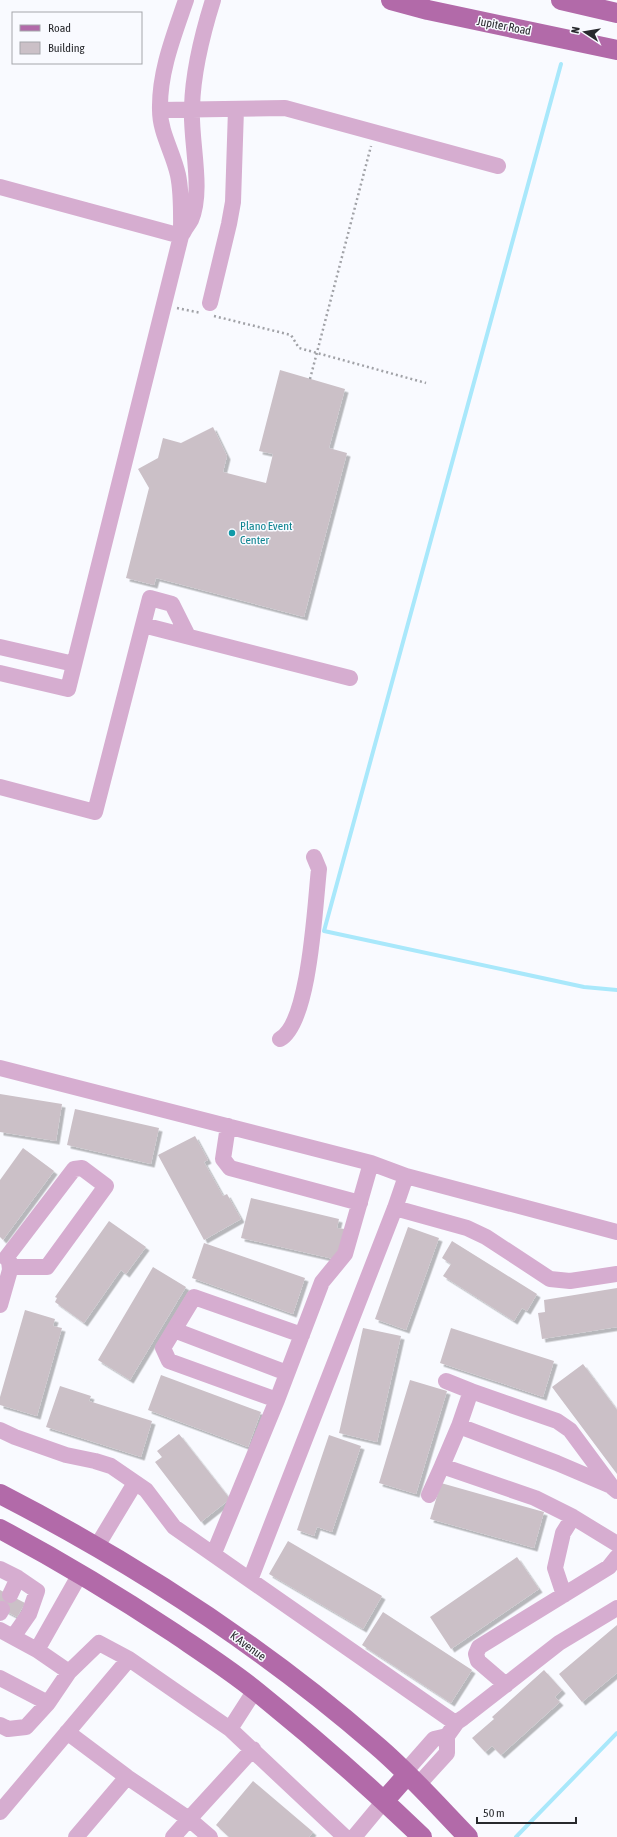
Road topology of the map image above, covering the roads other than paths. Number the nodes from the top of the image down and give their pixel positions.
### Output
1 (186, 0) edge
2 (213, 0) edge
3 (391, 0) edge
4 (562, 0) edge
5 (617, 13) edge
6 (617, 50) edge
7 (236, 109) junction
8 (160, 110) junction
9 (192, 110) junction
10 (498, 166) dead end
11 (0, 187) edge
12 (181, 236) junction
13 (210, 303) dead end
14 (143, 625) junction
15 (188, 636) junction
16 (0, 647) edge
17 (74, 664) junction
18 (0, 673) edge
19 (350, 678) dead end
20 (0, 787) edge
21 (314, 857) dead end
22 (280, 1039) dead end
23 (0, 1068) edge
24 (228, 1126) junction
25 (371, 1163) junction
26 (406, 1176) junction
27 (360, 1203) junction
28 (395, 1208) junction
29 (617, 1232) edge
30 (6, 1260) edge
31 (617, 1274) edge
32 (0, 1305) edge
33 (174, 1330) junction
34 (302, 1335) junction
35 (287, 1372) junction
36 (446, 1381) dead end
37 (471, 1391) junction
38 (277, 1400) junction
39 (459, 1426) junction
40 (0, 1430) edge
41 (442, 1466) junction
42 (135, 1483) junction
43 (614, 1488) edge
44 (0, 1494) edge
45 (429, 1495) dead end
46 (573, 1517) junction
47 (0, 1529) edge
48 (617, 1544) edge
49 (97, 1546) junction
50 (214, 1553) junction
51 (617, 1557) edge
52 (0, 1570) edge
53 (80, 1574) junction
54 (18, 1578) junction
55 (250, 1580) junction
56 (10, 1595) dead end
57 (564, 1595) junction
58 (617, 1608) edge
59 (29, 1614) junction
60 (51, 1625) junction
61 (7, 1634) edge
62 (37, 1650) junction
63 (129, 1659) junction
64 (275, 1665) junction
65 (68, 1672) junction
66 (0, 1678) edge
67 (506, 1686) junction
68 (255, 1690) junction
69 (48, 1703) junction
70 (457, 1722) junction
71 (0, 1725) edge
72 (230, 1729) junction
73 (67, 1732) junction
74 (253, 1749) junction
75 (127, 1777) junction
76 (409, 1778) junction
77 (384, 1801) junction
78 (0, 1812) edge
79 (189, 1819) junction
80 (76, 1837) edge
81 (173, 1837) edge
82 (210, 1837) edge
83 (346, 1837) edge
84 (354, 1837) edge
85 (422, 1837) edge
86 (468, 1837) edge

1 - 8 lane
2 - 9 lane
3 - 6 main road, Jupiter Road
4 - 5 main road
7 - 9 lane
7 - 10 lane
7 - 13 lane
8 - 9 lane
8 - 12 lane
9 - 12 lane
11 - 12 lane
12 - 17 lane
14 - 15 lane
14 - 15 lane
14 - 20 lane
15 - 19 lane
16 - 17 lane
17 - 18 lane
21 - 22 lane
23 - 24 lane
24 - 25 lane
24 - 27 lane
25 - 26 lane
25 - 27 lane
26 - 28 lane
26 - 29 lane
27 - 34 lane
28 - 31 lane
28 - 55 lane
30 - 30 lane
30 - 32 lane
33 - 34 lane
33 - 35 lane
33 - 38 lane
34 - 35 lane
35 - 38 lane
36 - 37 lane
37 - 39 lane
37 - 43 lane
38 - 50 lane
39 - 41 lane
39 - 43 lane
40 - 42 lane
41 - 45 lane
41 - 46 lane
42 - 49 lane
42 - 50 lane
44 - 49 main road, K Avenue
46 - 48 lane
46 - 57 lane
47 - 53 main road
49 - 53 main road
49 - 64 main road, K Avenue
50 - 55 lane
51 - 57 lane
52 - 54 lane
53 - 60 lane
53 - 68 main road
54 - 56 lane
54 - 59 lane
55 - 70 lane
57 - 67 lane
58 - 67 lane
59 - 60 lane
59 - 61 lane
60 - 62 lane
61 - 62 lane
62 - 65 lane
63 - 65 lane
63 - 72 lane
63 - 73 lane
64 - 68 main road
64 - 76 main road, K Avenue
65 - 69 lane
66 - 69 lane
67 - 70 lane
68 - 72 lane
68 - 77 main road
69 - 71 lane
70 - 76 lane
72 - 74 lane
73 - 75 lane
73 - 78 lane
74 - 79 lane
74 - 83 lane
75 - 79 lane
75 - 80 lane
76 - 77 main road
76 - 86 main road, K Avenue
77 - 84 lane
77 - 85 main road
79 - 81 lane
79 - 82 lane

